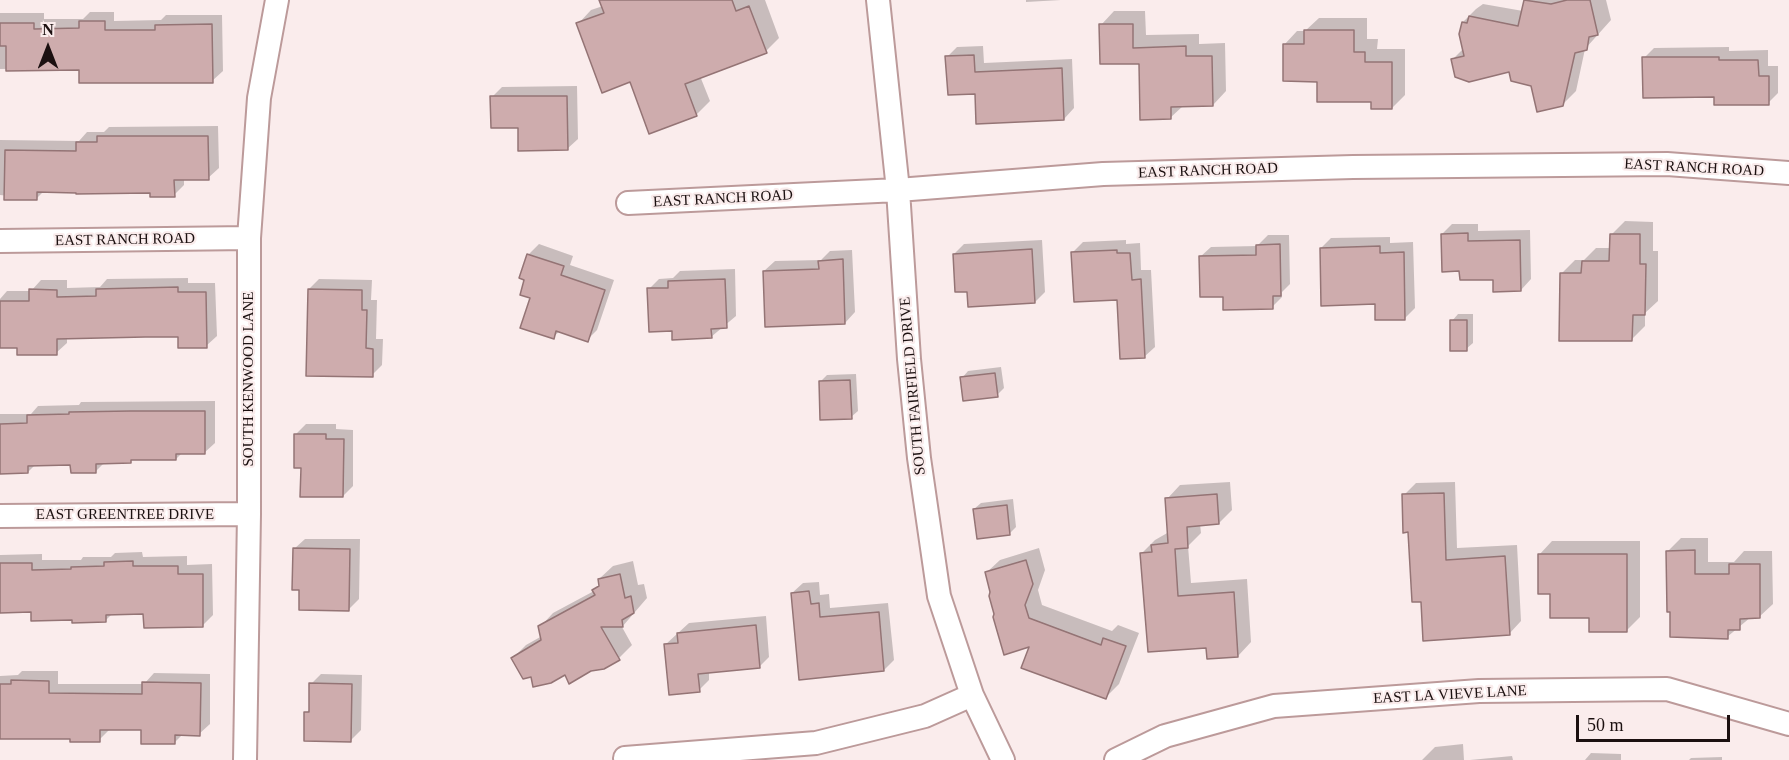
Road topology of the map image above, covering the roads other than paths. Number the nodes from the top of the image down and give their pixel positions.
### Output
1 (277, 0) edge
2 (878, 0) edge
3 (1789, 172) edge
4 (898, 190) junction
5 (628, 204) dead end
6 (249, 238) junction
7 (0, 242) edge
8 (249, 514) junction
9 (0, 516) edge
10 (972, 695) junction
11 (1789, 724) edge
12 (625, 758) dead end
13 (245, 760) edge
14 (1003, 760) edge
15 (1116, 760) edge

1 - 6 street, SOUTH KENWOOD LANE
2 - 4 street, SOUTH FAIRFIELD DRIVE
3 - 4 street, EAST RANCH ROAD
4 - 5 street, EAST RANCH ROAD
4 - 10 street, SOUTH FAIRFIELD DRIVE
6 - 7 street, EAST RANCH ROAD
6 - 8 street, SOUTH KENWOOD LANE
8 - 9 street, EAST GREENTREE DRIVE
8 - 13 street, SOUTH KENWOOD LANE
10 - 12 street
10 - 14 street, SOUTH FAIRFIELD DRIVE
11 - 15 street, EAST LA VIEVE LANE

